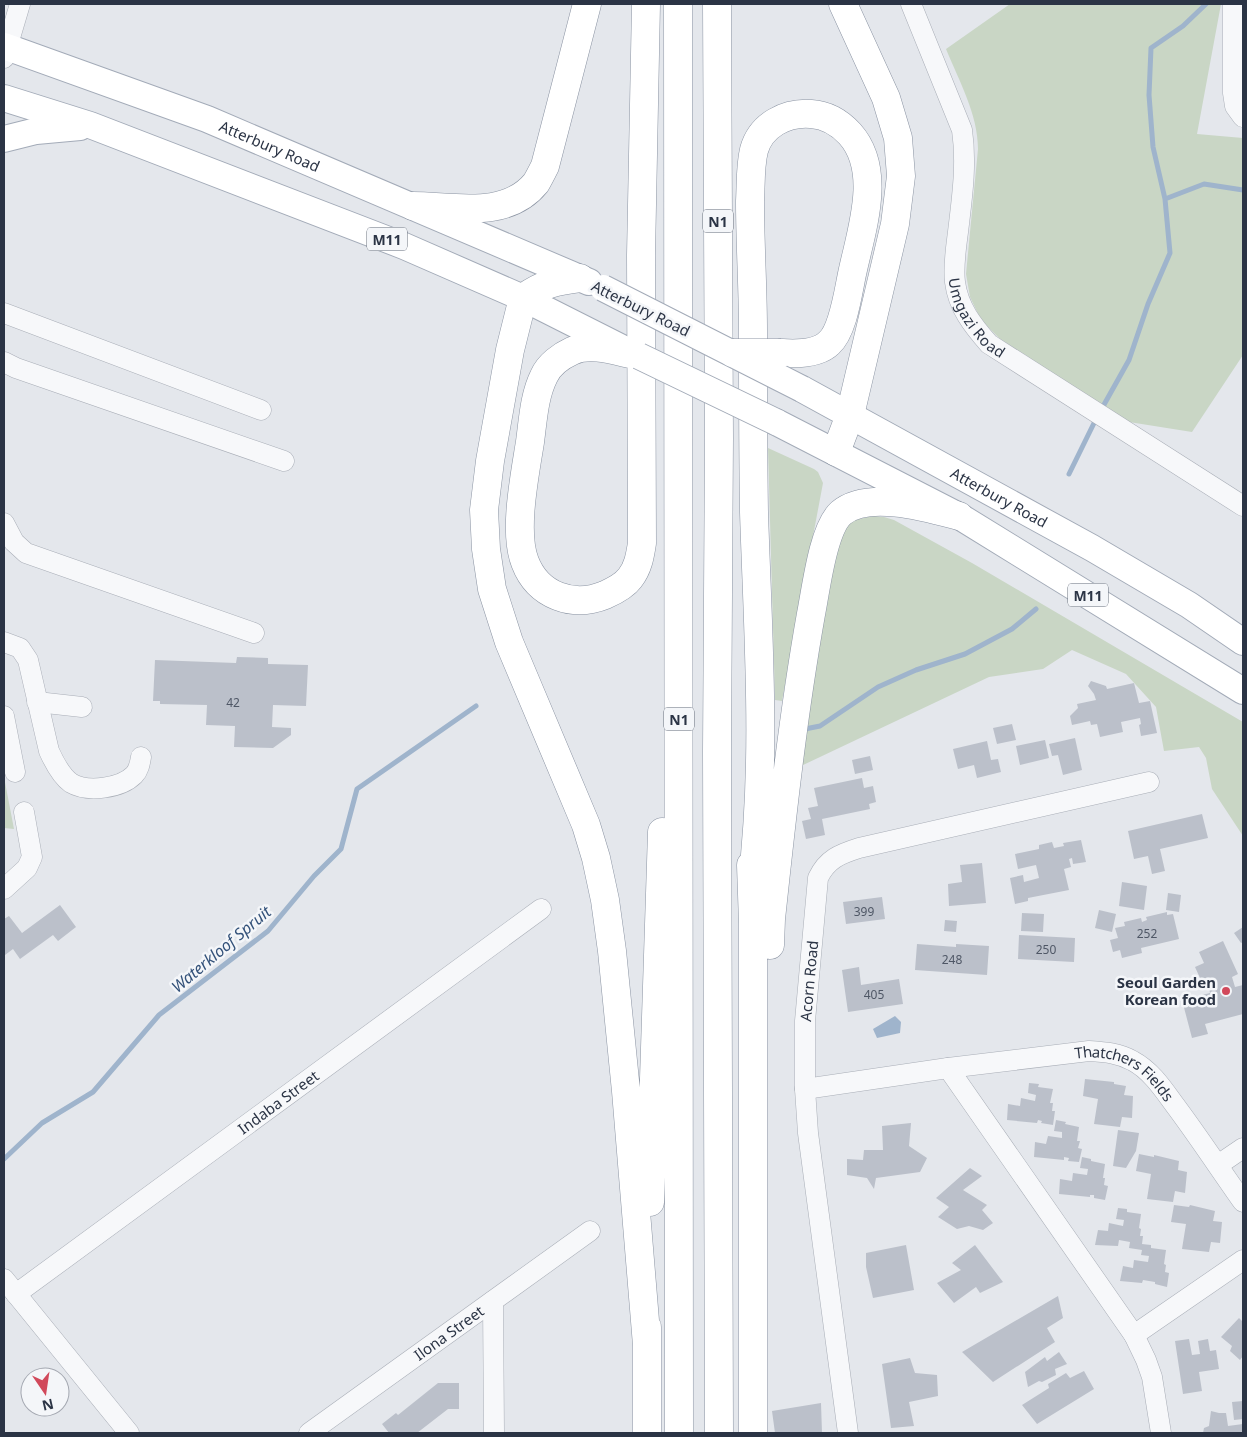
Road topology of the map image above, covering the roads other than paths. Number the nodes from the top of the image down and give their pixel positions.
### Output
1 (20, 4) edge
2 (588, 4) edge
3 (646, 4) edge
4 (678, 4) edge
5 (717, 4) edge
6 (843, 4) edge
7 (912, 4) edge
8 (1233, 4) edge
9 (5, 50) edge
10 (4, 98) edge
11 (1243, 117) edge
12 (90, 126) junction
13 (4, 139) edge
14 (412, 206) junction
15 (591, 283) junction
16 (523, 298) junction
17 (4, 313) edge
18 (590, 341) junction
19 (733, 353) junction
20 (638, 356) joint
21 (4, 362) edge
22 (261, 410) dead end
23 (850, 415) junction
24 (719, 438) junction
25 (836, 452) junction
26 (284, 461) dead end
27 (1243, 506) edge
28 (959, 516) junction
29 (4, 523) edge
30 (678, 591) junction
31 (254, 634) dead end
32 (4, 642) edge
33 (1243, 642) edge
34 (1243, 691) edge
35 (37, 702) junction
36 (82, 707) dead end
37 (4, 716) edge
38 (141, 757) dead end
39 (15, 772) dead end
40 (1149, 782) dead end
41 (24, 812) dead end
42 (752, 884) junction
43 (4, 889) edge
44 (541, 909) dead end
45 (948, 1068) junction
46 (805, 1089) junction
47 (752, 1138) junction
48 (1243, 1148) edge
49 (1218, 1165) junction
50 (1243, 1202) edge
51 (590, 1231) dead end
52 (1243, 1260) edge
53 (10, 1286) edge
54 (493, 1301) junction
55 (1134, 1335) junction
56 (647, 1345) junction
57 (129, 1433) edge
58 (308, 1433) edge
59 (494, 1433) edge
60 (646, 1433) edge
61 (679, 1433) edge
62 (719, 1433) edge
63 (752, 1433) edge
64 (848, 1433) edge
65 (1161, 1433) edge

1 - 9 street
2 - 14 highway
3 - 18 highway
4 - 30 highway, N1
5 - 24 highway, N1
6 - 23 highway
7 - 27 street, Umgazi Road
8 - 11 street
9 - 14 main road, Atterbury Road / M11
10 - 12 main road, M11
12 - 13 main road
12 - 16 main road, M11
14 - 15 main road, Atterbury Road / M11
15 - 16 highway
15 - 19 main road, Atterbury Road / M11, bridge
16 - 18 main road, M11
16 - 56 highway
17 - 22 street
18 - 20 highway
19 - 23 main road, Atterbury Road / M11, bridge
19 - 42 highway, bridge
20 - 25 main road, M11, bridge
21 - 26 street
23 - 25 highway
23 - 33 main road, Atterbury Road / M11
24 - 42 highway
24 - 62 highway, N1
25 - 28 main road, M11
28 - 34 main road, M11
28 - 47 highway
29 - 31 street
30 - 56 highway
30 - 61 highway, N1
32 - 35 street
35 - 36 street
35 - 38 street
37 - 39 street
40 - 46 street, Acorn Road
41 - 43 street
42 - 47 highway
44 - 53 street, Indaba Street
45 - 46 street, Thatchers Fields
45 - 49 street, Thatchers Fields
45 - 55 street
46 - 64 street, Acorn Road
47 - 63 highway
48 - 49 street
49 - 50 street, Thatchers Fields
51 - 54 street, Ilona Street
52 - 55 street
53 - 57 street
54 - 58 street, Ilona Street
54 - 59 street
55 - 65 street
56 - 60 highway

